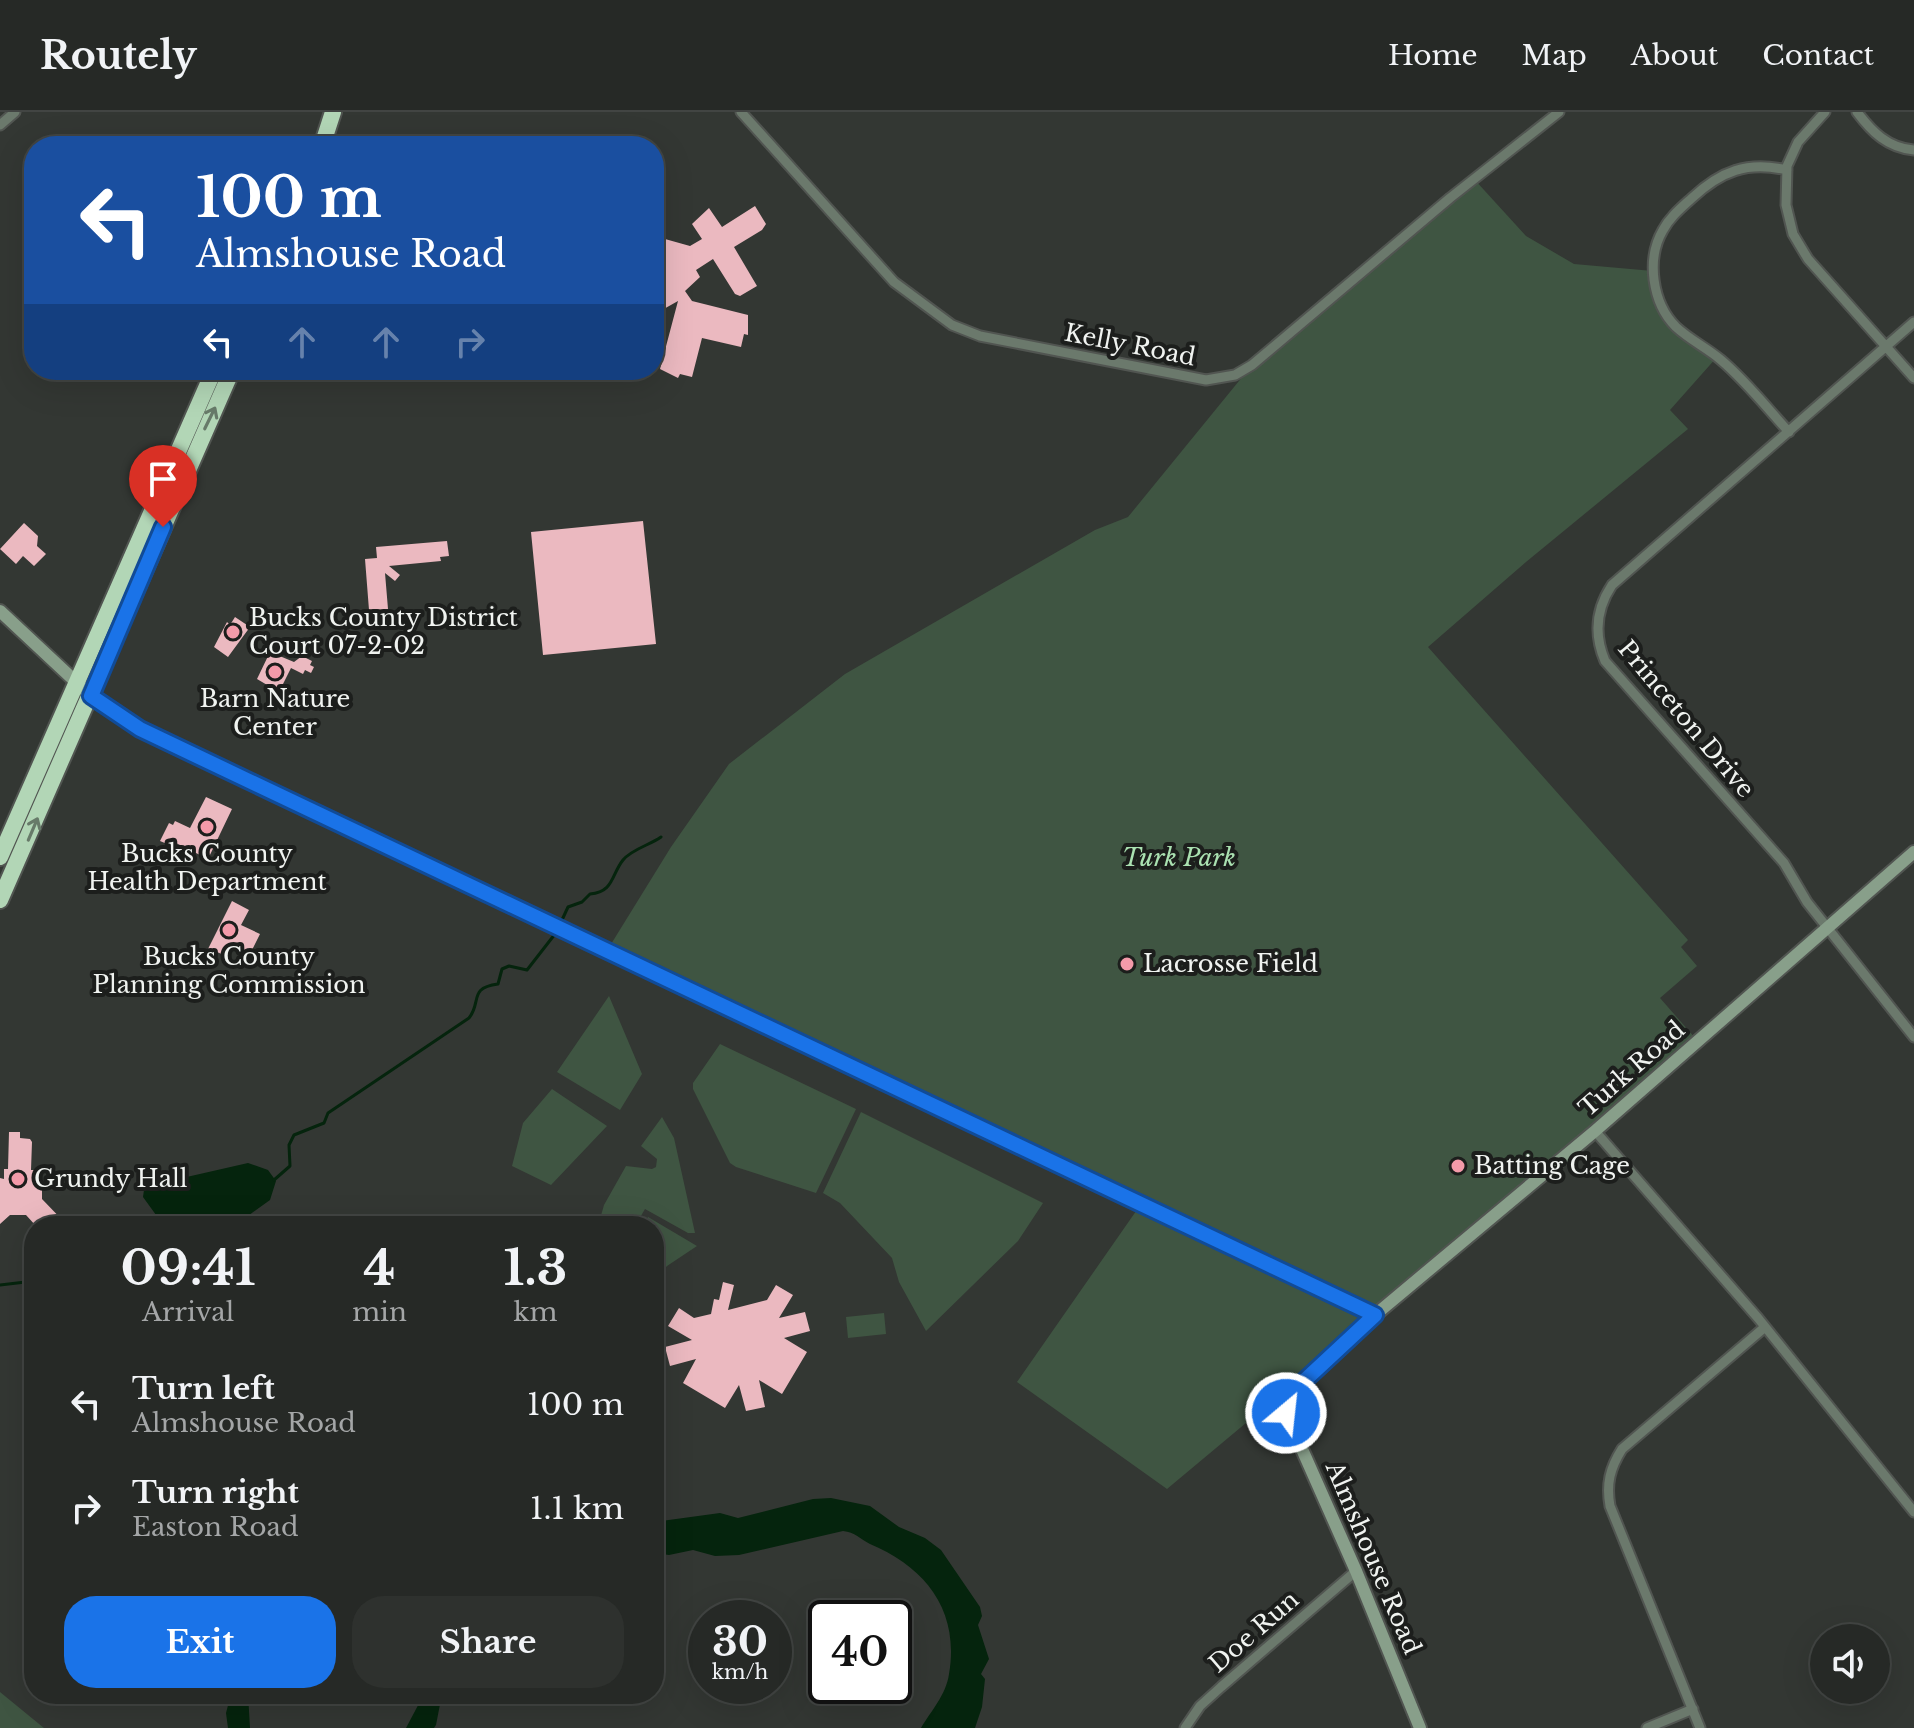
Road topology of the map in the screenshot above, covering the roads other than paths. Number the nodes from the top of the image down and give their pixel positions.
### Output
1 (15, 112) edge
2 (333, 112) edge
3 (741, 112) edge
4 (1559, 112) edge
5 (1825, 112) edge
6 (1857, 112) edge
7 (0, 125) edge
8 (322, 136) edge
9 (1914, 150) edge
10 (1787, 170) junction
11 (1914, 322) edge
12 (1887, 347) junction
13 (1914, 378) edge
14 (210, 380) edge
15 (228, 380) edge
16 (1789, 432) junction
17 (0, 611) edge
18 (77, 683) junction
19 (91, 696) junction
20 (1914, 852) edge
21 (0, 857) edge
22 (0, 900) edge
23 (1829, 927) junction
24 (1914, 1037) edge
25 (1595, 1131) junction
26 (1375, 1315) junction
27 (1765, 1327) junction
28 (1914, 1512) edge
29 (1356, 1571) junction
30 (1693, 1709) junction
31 (1185, 1728) edge
32 (1420, 1728) edge
33 (1647, 1728) edge
34 (1700, 1728) edge

1 - 7 street
2 - 8 highway
3 - 4 street, Kelly Road
5 - 10 street
6 - 9 street
10 - 12 street
10 - 16 street
11 - 12 street, Princeton Drive
12 - 13 street
12 - 16 street, Princeton Drive
14 - 18 highway
19 -> 15 highway
16 - 23 street, Princeton Drive
17 - 18 street
18 - 19 street
18 - 21 highway
22 -> 19 highway
19 - 26 street
20 - 23 street, Turk Road
23 - 24 street, Princeton Drive
23 - 25 street, Turk Road
25 - 26 street, Turk Road
25 - 27 street
26 - 29 street, Almshouse Road
27 - 28 street
27 - 30 street
29 - 31 street, Doe Run
29 - 32 street, Almshouse Road
30 - 33 street
30 - 34 street

